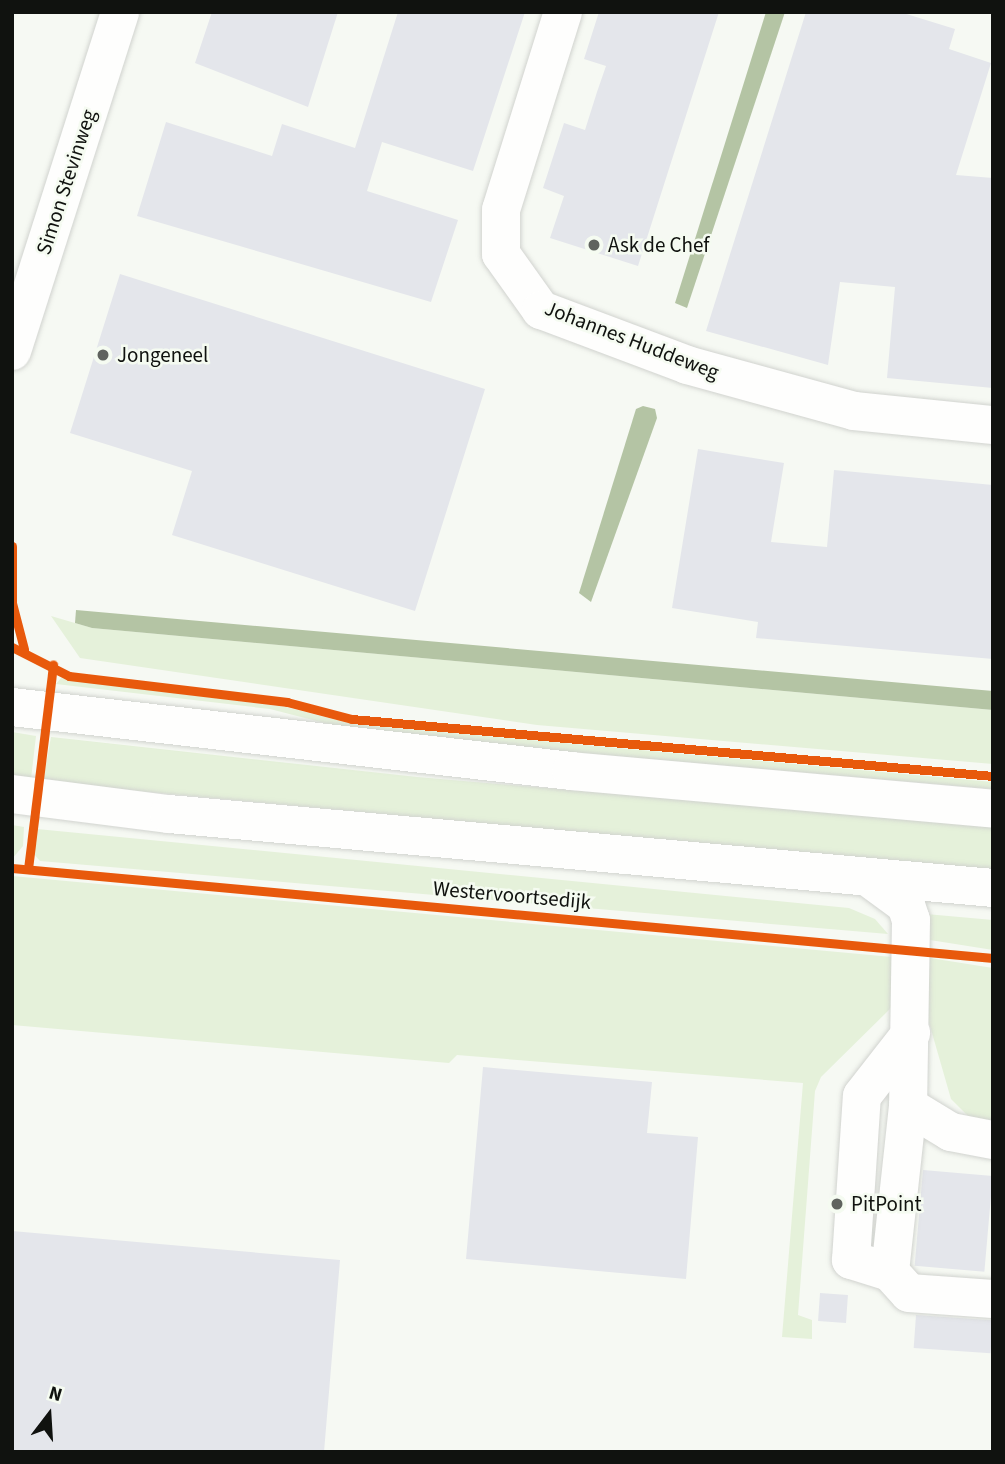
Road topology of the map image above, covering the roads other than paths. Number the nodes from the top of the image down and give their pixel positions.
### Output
1 (120, 12) edge
2 (563, 12) edge
3 (12, 351) edge
4 (993, 425) edge
5 (12, 707) edge
6 (12, 794) edge
7 (993, 809) edge
8 (869, 878) junction
9 (993, 888) edge
10 (911, 1032) junction
11 (908, 1107) junction
12 (993, 1140) edge
13 (890, 1272) junction
14 (993, 1299) edge

1 - 3 main road, Simon Stevinweg
2 - 4 main road, Johannes Huddeweg
5 - 7 main road
6 - 8 main road
8 - 9 main road
8 - 10 main road
10 - 11 main road
10 - 13 main road
11 - 12 main road
11 - 13 main road
13 - 14 main road

